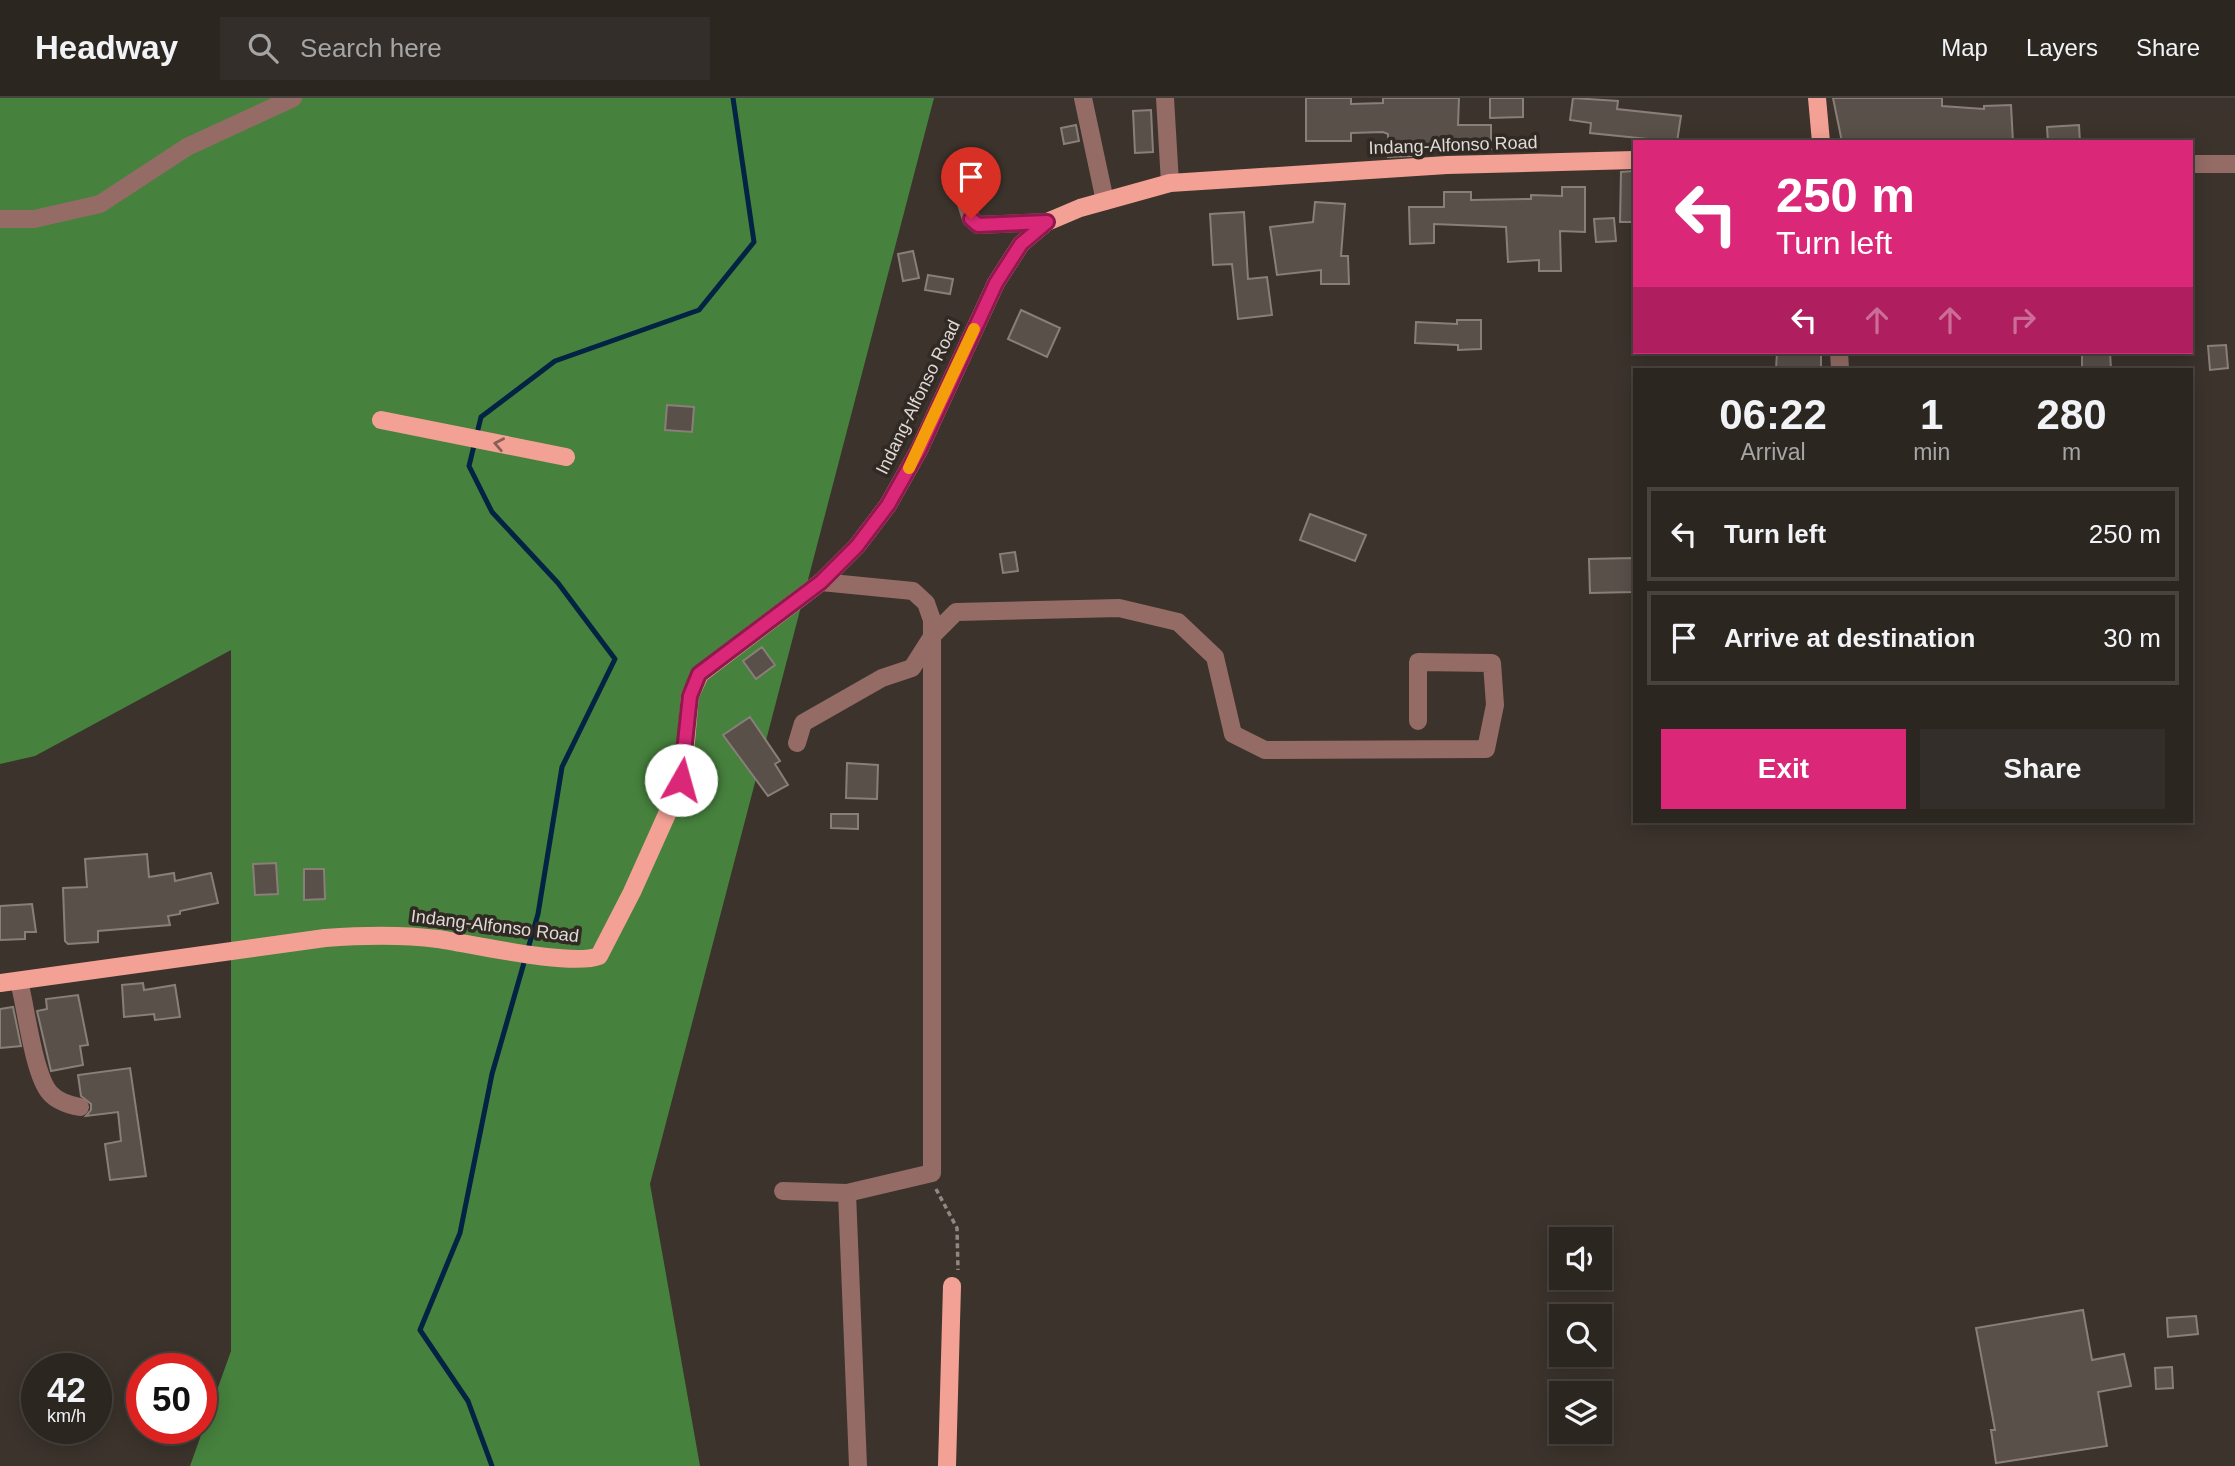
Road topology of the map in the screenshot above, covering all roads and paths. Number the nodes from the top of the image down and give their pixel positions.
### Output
1 (293, 98) edge
2 (1083, 98) edge
3 (1166, 98) edge
4 (1817, 98) edge
5 (1821, 140) edge
6 (1633, 160) edge
7 (2193, 164) edge
8 (2235, 164) edge
9 (1170, 183) junction
10 (962, 194) dead end
11 (1105, 201) junction
12 (0, 219) edge
13 (1047, 222) junction
14 (381, 420) dead end
15 (566, 457) dead end
16 (821, 582) junction
17 (933, 635) junction
18 (1418, 721) dead end
19 (797, 743) dead end
20 (19, 981) junction
21 (0, 983) edge
22 (80, 1107) dead end
23 (932, 1173) junction
24 (783, 1191) dead end
25 (847, 1193) junction
26 (952, 1286) joint
27 (858, 1466) edge
28 (947, 1466) edge

1 - 12 street
2 - 11 street
3 - 9 street
4 - 5 main road
6 - 9 main road, Indang-Alfonso Road
7 - 8 street
9 - 11 main road, Indang-Alfonso Road
10 - 13 street
11 - 13 main road, Indang-Alfonso Road
13 - 16 main road, Indang-Alfonso Road
15 -> 14 main road
16 - 17 street
16 - 20 main road, Indang-Alfonso Road
17 - 18 street
17 - 19 street
17 - 23 street
20 - 21 main road, Indang-Alfonso Road
20 - 22 street
23 - 25 street
23 - 26 path
24 - 25 street
25 - 27 street
26 - 28 main road

